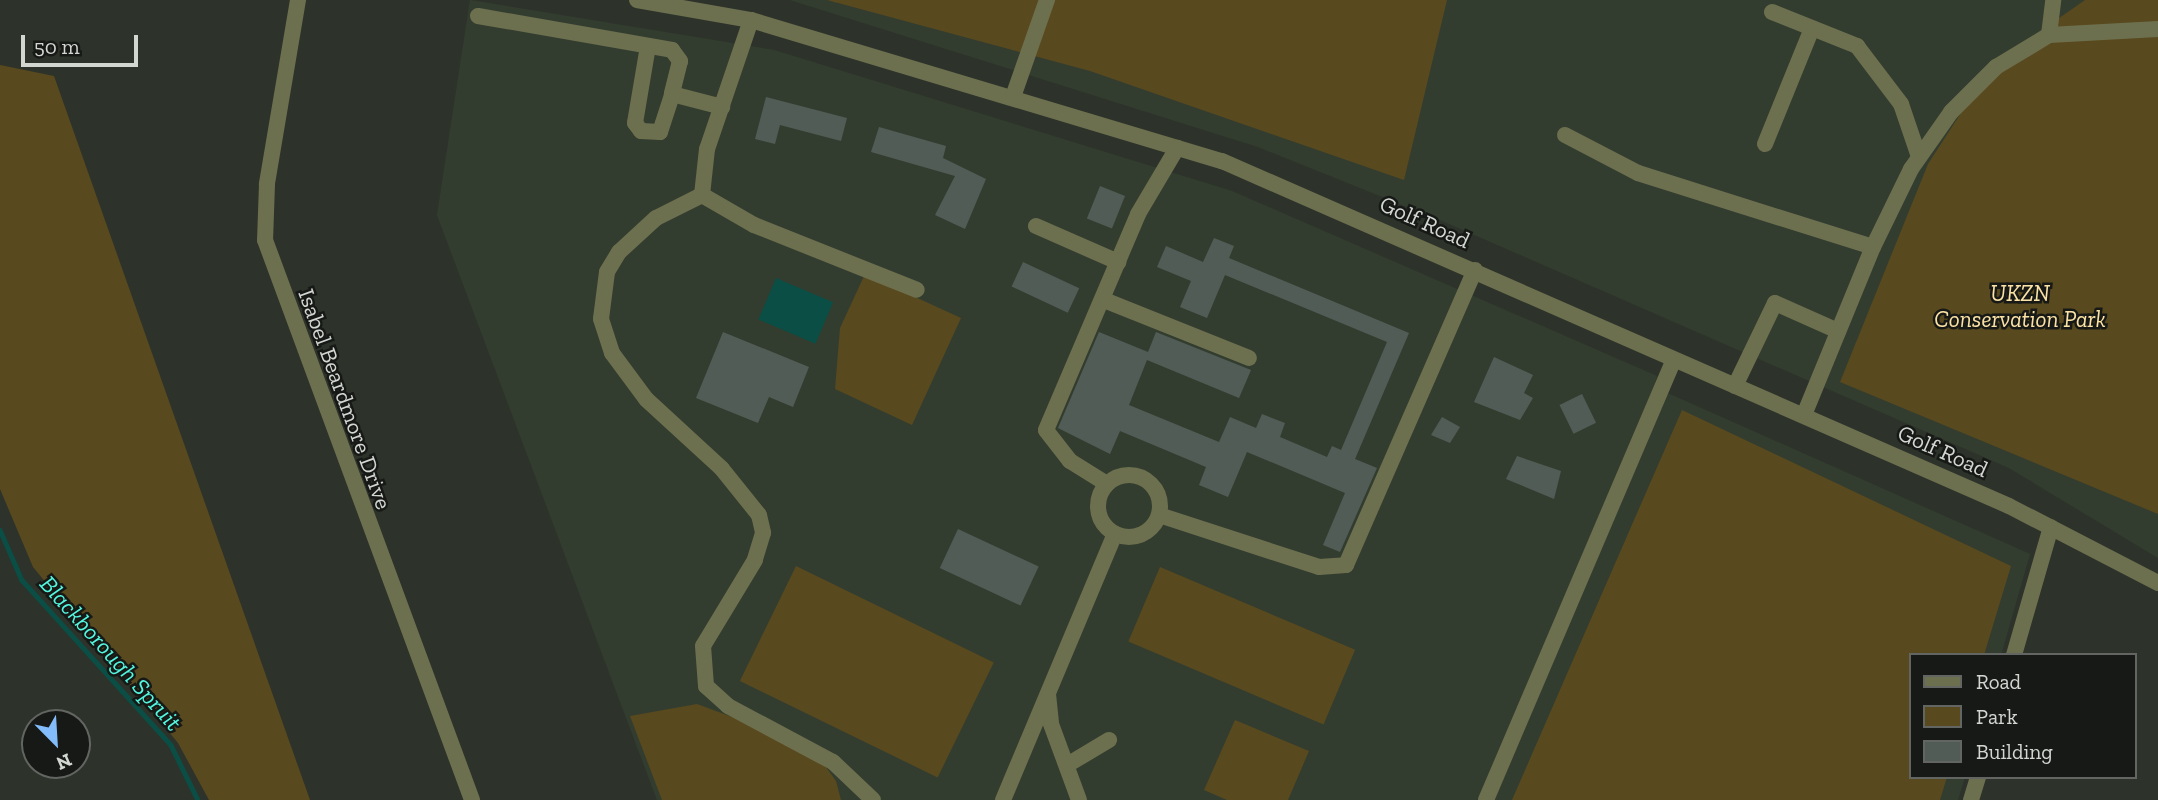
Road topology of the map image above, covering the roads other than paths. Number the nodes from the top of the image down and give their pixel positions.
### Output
1 (298, 0) edge
2 (637, 0) edge
3 (1047, 0) edge
4 (2053, 0) edge
5 (1772, 12) dead end
6 (478, 16) dead end
7 (751, 20) junction
8 (1812, 29) junction
9 (2158, 29) edge
10 (2049, 35) junction
11 (648, 46) junction
12 (672, 94) junction
13 (1014, 94) junction
14 (722, 107) junction
15 (1565, 135) dead end
16 (1765, 144) dead end
17 (1177, 148) junction
18 (1919, 157) junction
19 (702, 195) junction
20 (1037, 226) dead end
21 (1872, 247) junction
22 (1118, 262) junction
23 (1475, 270) junction
24 (918, 290) dead end
25 (1104, 300) junction
26 (1838, 331) junction
27 (1250, 358) dead end
28 (1674, 360) junction
29 (1735, 386) junction
30 (1804, 415) junction
31 (1107, 484) junction
32 (1159, 515) junction
33 (2051, 527) junction
34 (1115, 534) junction
35 (2158, 583) edge
36 (2015, 653) edge
37 (1048, 688) junction
38 (1109, 740) dead end
39 (1067, 765) junction
40 (1977, 779) edge
41 (472, 800) edge
42 (873, 800) edge
43 (1003, 800) edge
44 (1079, 800) edge
45 (1486, 800) edge
46 (1971, 800) edge

1 - 41 street, Isabel Beardmore Drive
2 - 7 street, Golf Road
3 - 13 street
4 - 10 street
5 - 8 street
6 - 11 street
7 - 13 street, Golf Road
7 - 14 street
8 - 16 street
8 - 18 street
9 - 10 street
10 - 18 street
11 - 12 street
11 - 12 street
12 - 14 street
13 - 17 street, Golf Road
14 - 19 street
15 - 21 street
17 - 22 street
17 - 23 street, Golf Road
18 - 21 street
19 - 24 street
19 - 42 street
20 - 22 street
21 - 26 street
22 - 25 street
23 - 28 street, Golf Road
23 - 32 street
25 - 27 street
25 - 31 street
26 - 29 street
26 - 30 street
28 - 29 street, Golf Road
28 - 45 street
29 - 30 street, Golf Road
30 - 33 street, Golf Road
31 - 32 street
31 - 34 street
32 - 34 street
33 - 35 street, Golf Road
33 - 36 street
34 - 37 street
37 - 39 street
37 - 43 street
38 - 39 street
39 - 44 street
40 - 46 street

